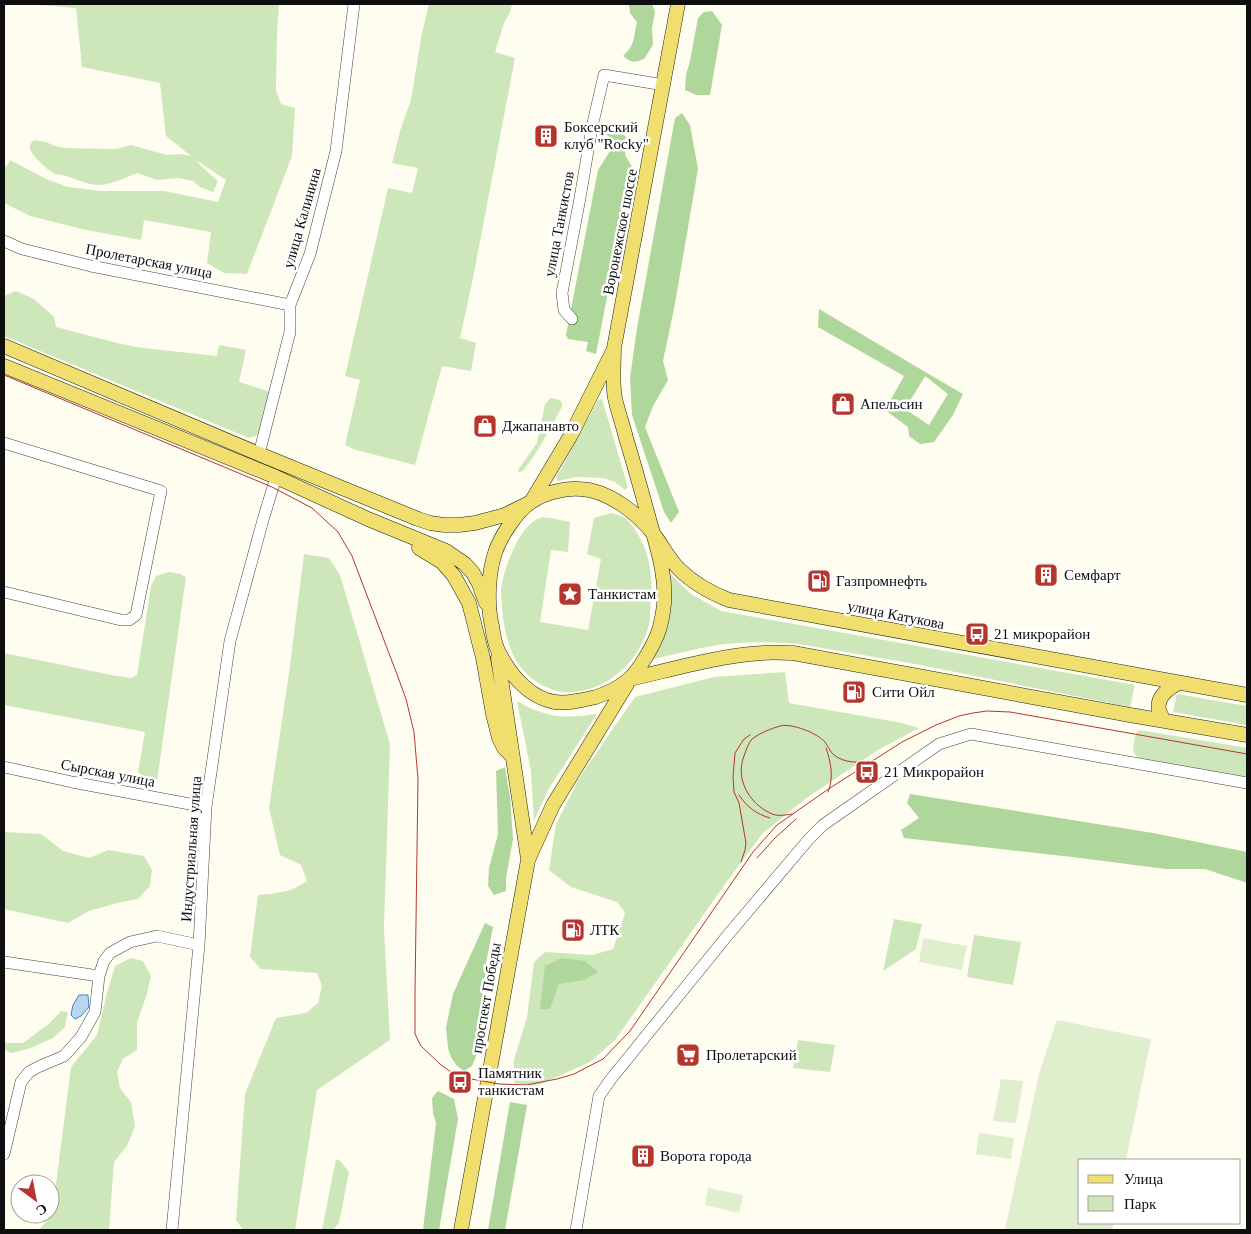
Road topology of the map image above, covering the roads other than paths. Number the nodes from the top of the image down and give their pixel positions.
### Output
1 (354, 4) edge
2 (678, 4) edge
3 (664, 85) junction
4 (4, 241) edge
5 (290, 305) junction
6 (572, 319) dead end
7 (4, 346) edge
8 (614, 348) junction
9 (4, 366) edge
10 (4, 443) edge
11 (259, 454) junction
12 (276, 477) junction
13 (531, 502) junction
14 (368, 519) junction
15 (653, 534) junction
16 (4, 592) edge
17 (490, 618) junction
18 (497, 649) junction
19 (630, 679) junction
20 (1179, 683) junction
21 (1247, 695) edge
22 (1164, 721) junction
23 (1247, 735) edge
24 (513, 757) junction
25 (4, 767) edge
26 (1247, 783) edge
27 (206, 807) junction
28 (528, 860) junction
29 (199, 945) junction
30 (4, 962) edge
31 (99, 976) junction
32 (4, 1154) edge
33 (172, 1230) edge
34 (461, 1230) edge
35 (576, 1230) edge

1 - 5 street, улица Калинина
2 - 3 main road, Воронежское шоссе
3 - 6 street, улица Танкистов
3 - 8 main road, Воронежское шоссе
4 - 5 street, Пролетарская улица
5 - 11 street, улица Калинина
7 - 11 main road
8 - 13 main road
8 - 15 main road
9 - 12 main road
10 - 16 street
11 - 13 main road
12 - 14 main road
12 - 27 street, Индустриальная улица
13 - 15 main road
13 - 17 main road
14 - 17 main road
14 - 24 main road
15 - 19 main road
15 - 20 main road, улица Катукова
17 - 18 main road
18 - 19 main road
18 - 24 main road
19 - 22 main road
19 - 28 main road
20 - 21 main road, улица Катукова
20 - 22 main road
22 - 23 main road
24 - 28 main road
25 - 27 street, Сырская улица
26 - 35 street
27 - 29 street, Индустриальная улица
28 - 34 main road, проспект Победы
29 - 31 street
29 - 33 street, Индустриальная улица
30 - 31 street
31 - 32 street

